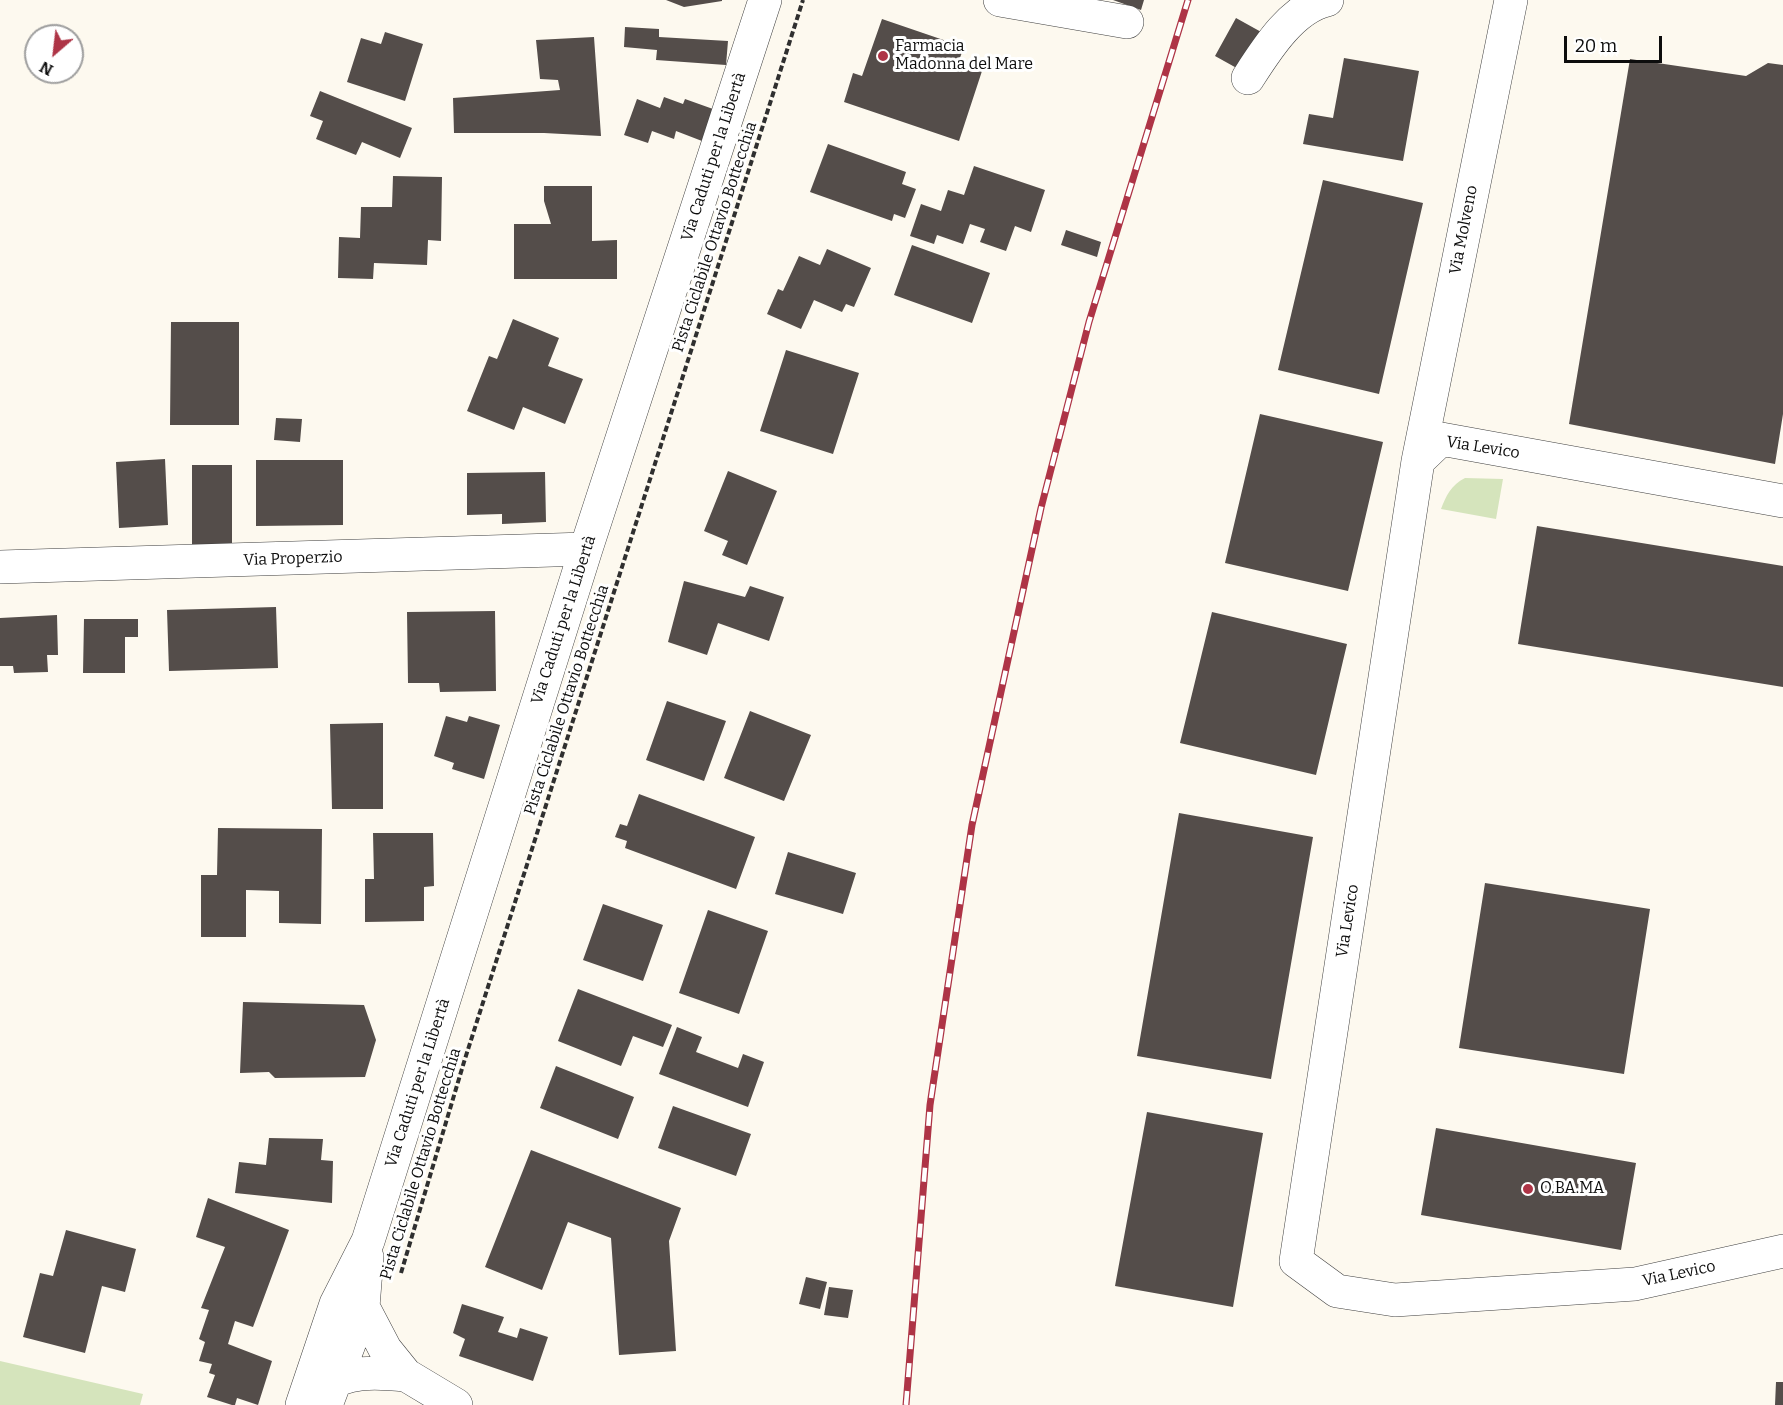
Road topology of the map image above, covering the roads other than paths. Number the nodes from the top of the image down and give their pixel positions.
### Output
1 (765, 0) edge
2 (1000, 0) edge
3 (1326, 0) edge
4 (1511, 0) edge
5 (1127, 22) dead end
6 (1248, 78) dead end
7 (1418, 461) junction
8 (1783, 501) edge
9 (586, 549) junction
10 (0, 567) edge
11 (368, 1241) junction
12 (1783, 1251) edge
13 (363, 1307) junction
14 (406, 1374) junction
15 (331, 1392) edge
16 (302, 1405) edge
17 (456, 1405) edge

1 - 9 street, Via Caduti per la Libertà
2 - 5 street
3 - 6 street
4 - 7 street, Via Molveno
7 - 8 street, Via Levico
7 - 12 street, Via Levico
9 - 10 street, Via Properzio
9 - 11 street, Via Caduti per la Libertà
11 - 13 street, Via Caduti per la Libertà
11 - 16 street, Via Caduti per la Libertà
13 - 14 street
13 - 15 street, Via Caduti per la Libertà
14 - 15 street
14 - 17 street
15 - 16 street

